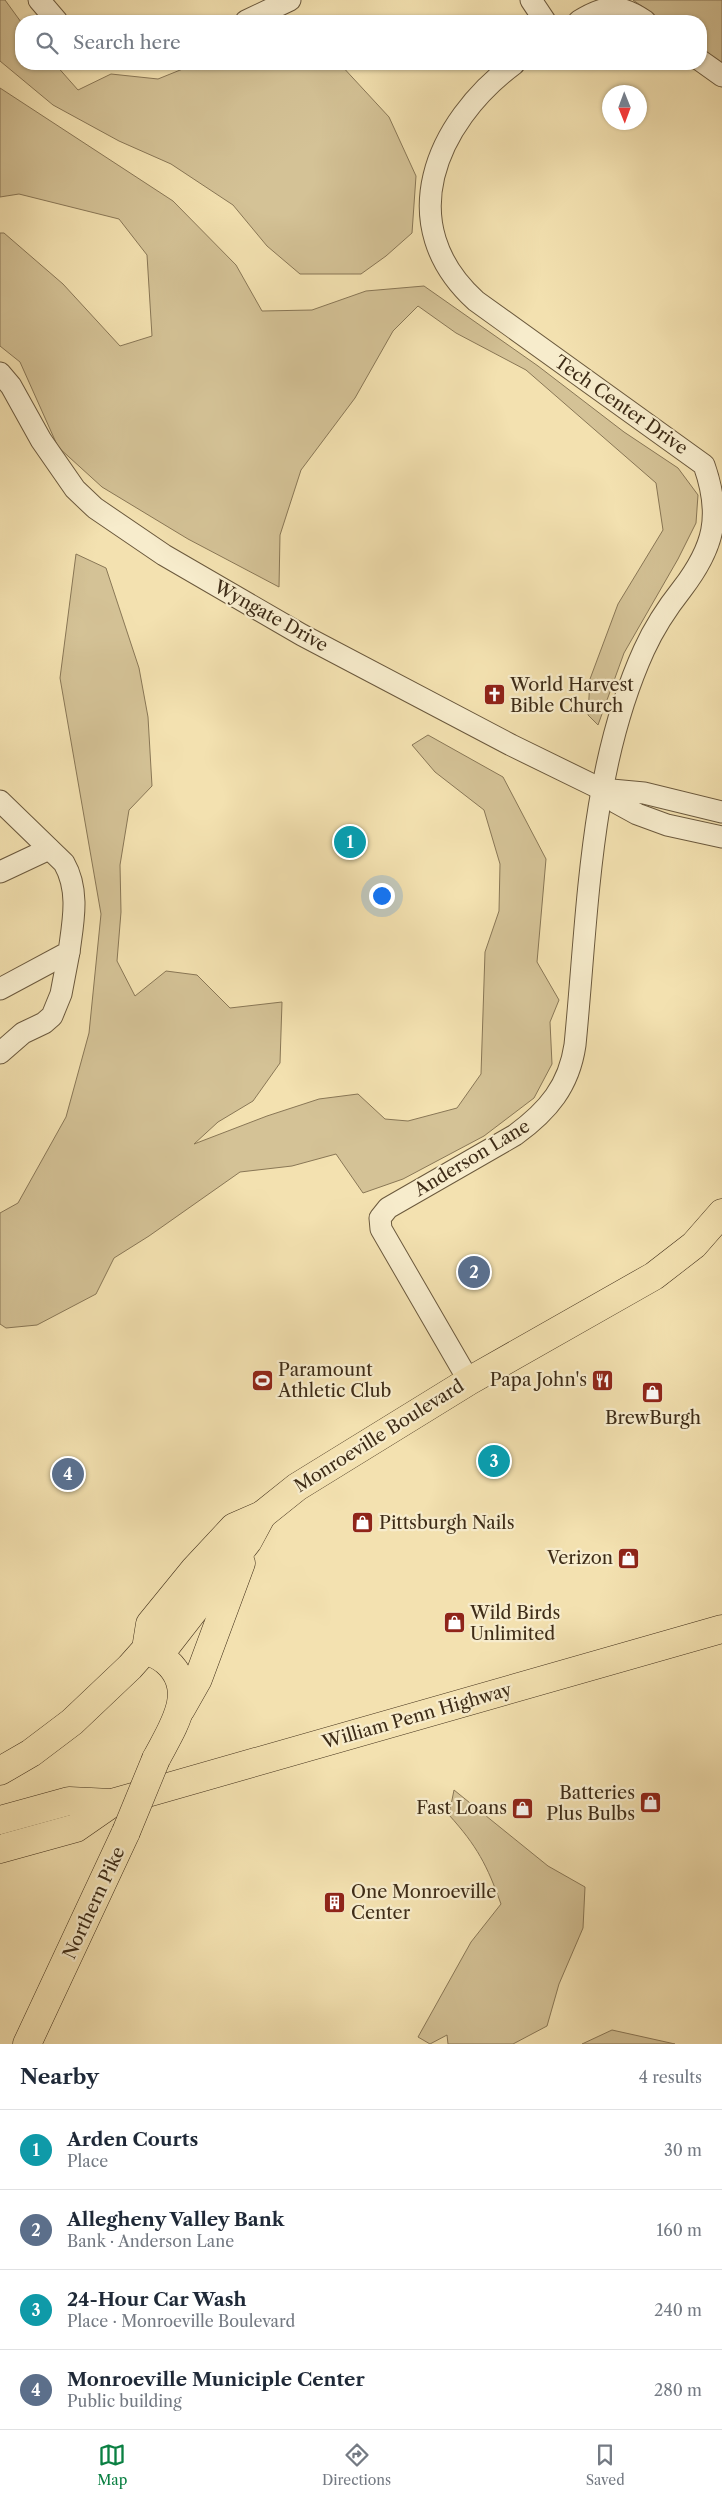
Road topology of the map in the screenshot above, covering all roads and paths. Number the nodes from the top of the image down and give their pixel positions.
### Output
1 (39, 0) edge
2 (290, 0) edge
3 (531, 0) edge
4 (52, 15) edge
5 (259, 15) edge
6 (541, 15) edge
7 (589, 15) edge
8 (634, 15) edge
9 (707, 65) edge
10 (507, 70) edge
11 (722, 76) edge
12 (0, 373) edge
13 (601, 789) junction
14 (0, 801) edge
15 (722, 812) edge
16 (722, 836) edge
17 (49, 849) junction
18 (0, 872) edge
19 (69, 952) junction
20 (0, 990) edge
21 (0, 1053) edge
22 (722, 1213) edge
23 (469, 1380) junction
24 (262, 1514) junction
25 (248, 1541) junction
26 (722, 1629) edge
27 (146, 1649) junction
28 (181, 1709) junction
29 (156, 1759) junction
30 (0, 1771) edge
31 (112, 1803) junction
32 (0, 1820) edge
33 (0, 1849) edge
34 (27, 2044) edge

1 - 4 street
2 - 5 street
3 - 6 street
7 - 8 street
9 - 11 street
10 - 13 street, Tech Center Drive
12 - 13 street, Wyngate Drive
13 - 15 street, Wyngate Drive
13 - 16 street, Wyngate Drive
13 - 23 street, Anderson Lane
14 - 17 street
17 - 18 street
17 - 19 street
19 - 20 street
19 - 21 street
22 - 23 main road, Monroeville Boulevard
23 - 24 main road, Monroeville Boulevard
24 - 25 main road, Monroeville Boulevard
24 - 27 main road, Monroeville Boulevard
25 - 27 main road, Monroeville Boulevard
25 - 28 main road, Northern Pike
26 - 31 main road, William Penn Highway
27 - 28 main road
27 - 29 main road, Northern Pike
27 - 30 main road, Monroeville Boulevard
28 - 29 main road, Northern Pike
29 - 34 main road, Northern Pike, bridge
31 - 32 main road, William Penn Highway
31 - 33 main road, William Penn Highway

